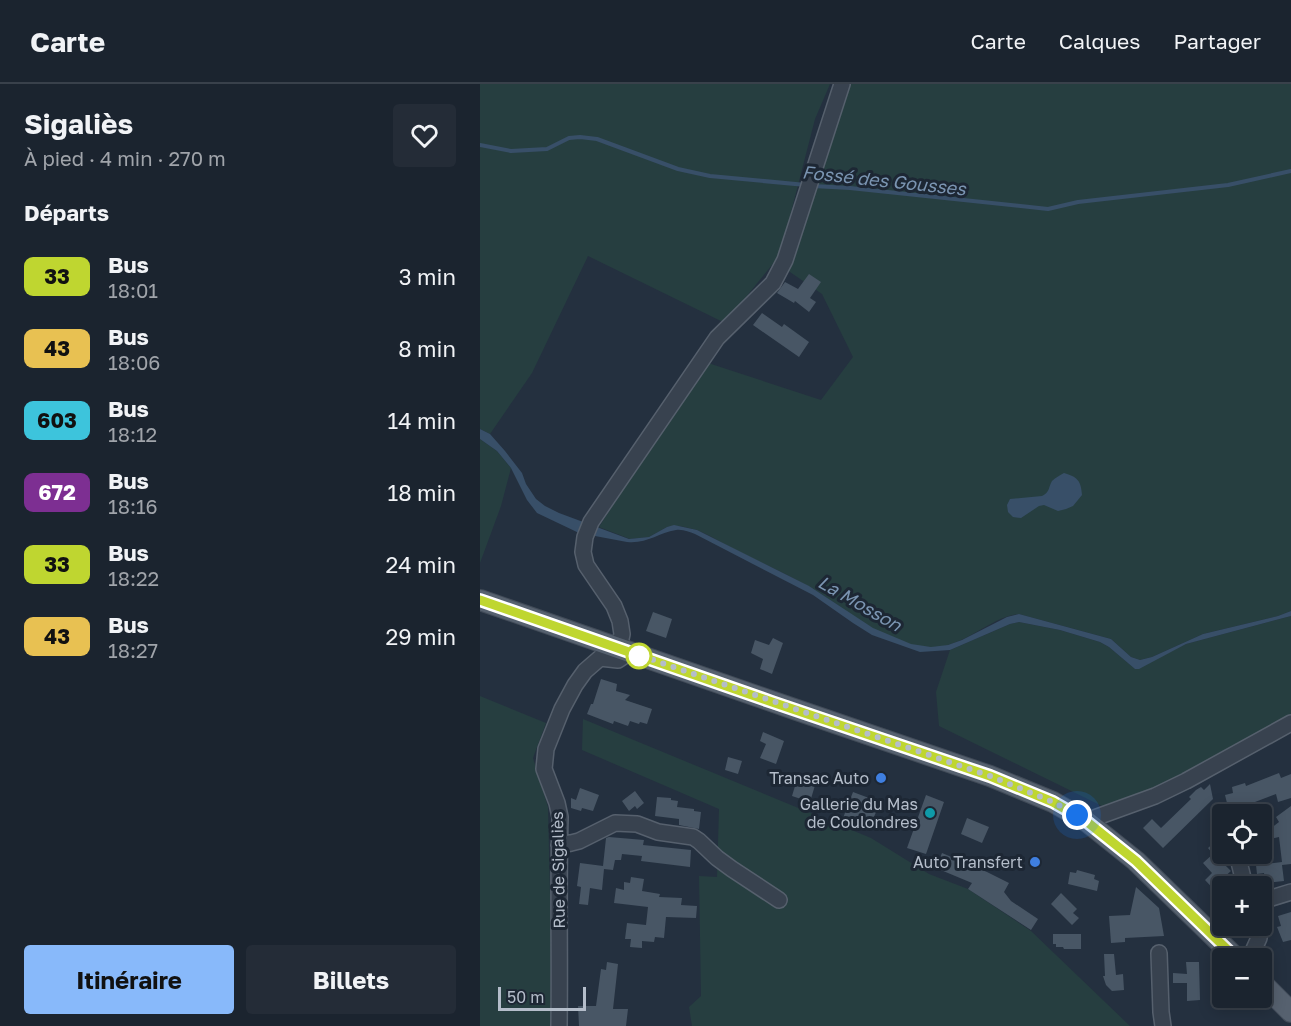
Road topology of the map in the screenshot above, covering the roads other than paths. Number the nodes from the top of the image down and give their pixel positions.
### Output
1 (842, 84) edge
2 (480, 600) edge
3 (624, 650) junction
4 (1291, 723) edge
5 (1086, 821) junction
6 (559, 845) junction
7 (1291, 892) edge
8 (1272, 898) edge
9 (779, 900) dead end
10 (1226, 948) edge
11 (1159, 953) dead end
12 (1272, 993) edge
13 (1291, 1012) edge
14 (560, 1026) edge
15 (1163, 1026) edge

1 - 3 street
2 - 3 main road
3 - 5 main road
3 - 6 street, Rue de Sigaliès
4 - 5 street
5 - 10 main road
6 - 9 street
6 - 14 street, Rue de Sigaliès
7 - 8 street
11 - 15 street
12 - 13 main road

